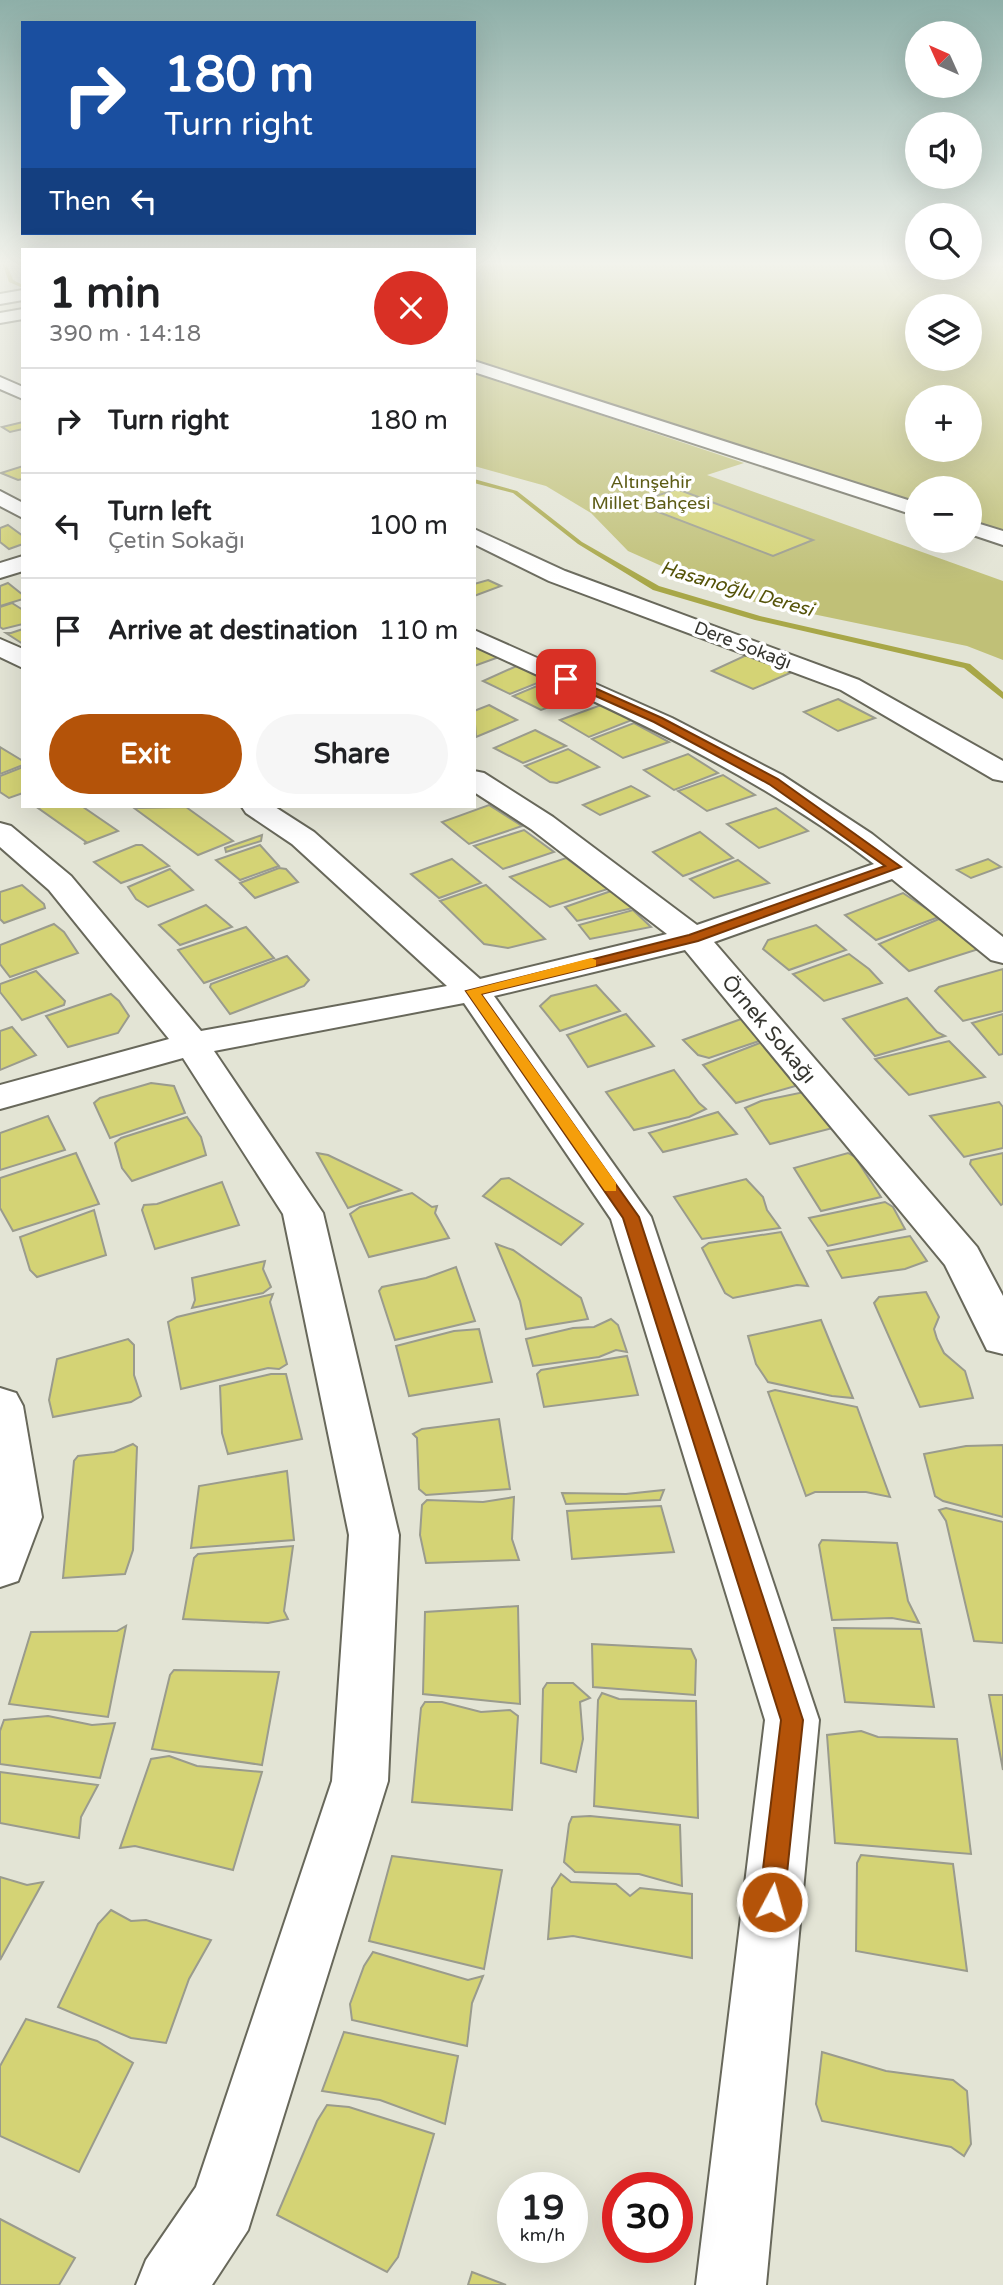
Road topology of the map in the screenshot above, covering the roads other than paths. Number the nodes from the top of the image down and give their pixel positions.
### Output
1 (491, 372) edge
2 (0, 382) edge
3 (21, 393) edge
4 (0, 497) edge
5 (905, 506) edge
6 (21, 511) edge
7 (982, 531) edge
8 (476, 536) edge
9 (1003, 538) edge
10 (21, 564) edge
11 (0, 571) edge
12 (476, 639) edge
13 (0, 646) edge
14 (21, 659) edge
15 (1003, 774) edge
16 (476, 780) edge
17 (258, 808) edge
18 (0, 832) edge
19 (895, 867) junction
20 (693, 938) junction
21 (1003, 953) edge
22 (473, 991) junction
23 (192, 1044) junction
24 (0, 1097) edge
25 (1003, 1338) edge
26 (0, 1406) edge
27 (0, 1566) edge
28 (171, 2285) edge
29 (732, 2285) edge

1 - 5 street
2 - 3 street
4 - 6 street
7 - 9 street
8 - 15 street, Dere Sokağı
10 - 11 street
12 - 19 street
13 - 14 street
16 - 20 street, Örnek Sokağı
17 - 22 street
18 - 23 street
19 - 20 street
19 - 21 street
20 - 22 street
20 - 25 street, Örnek Sokağı
22 - 23 street
22 - 29 street
23 - 24 street
23 - 28 street
26 - 27 street

